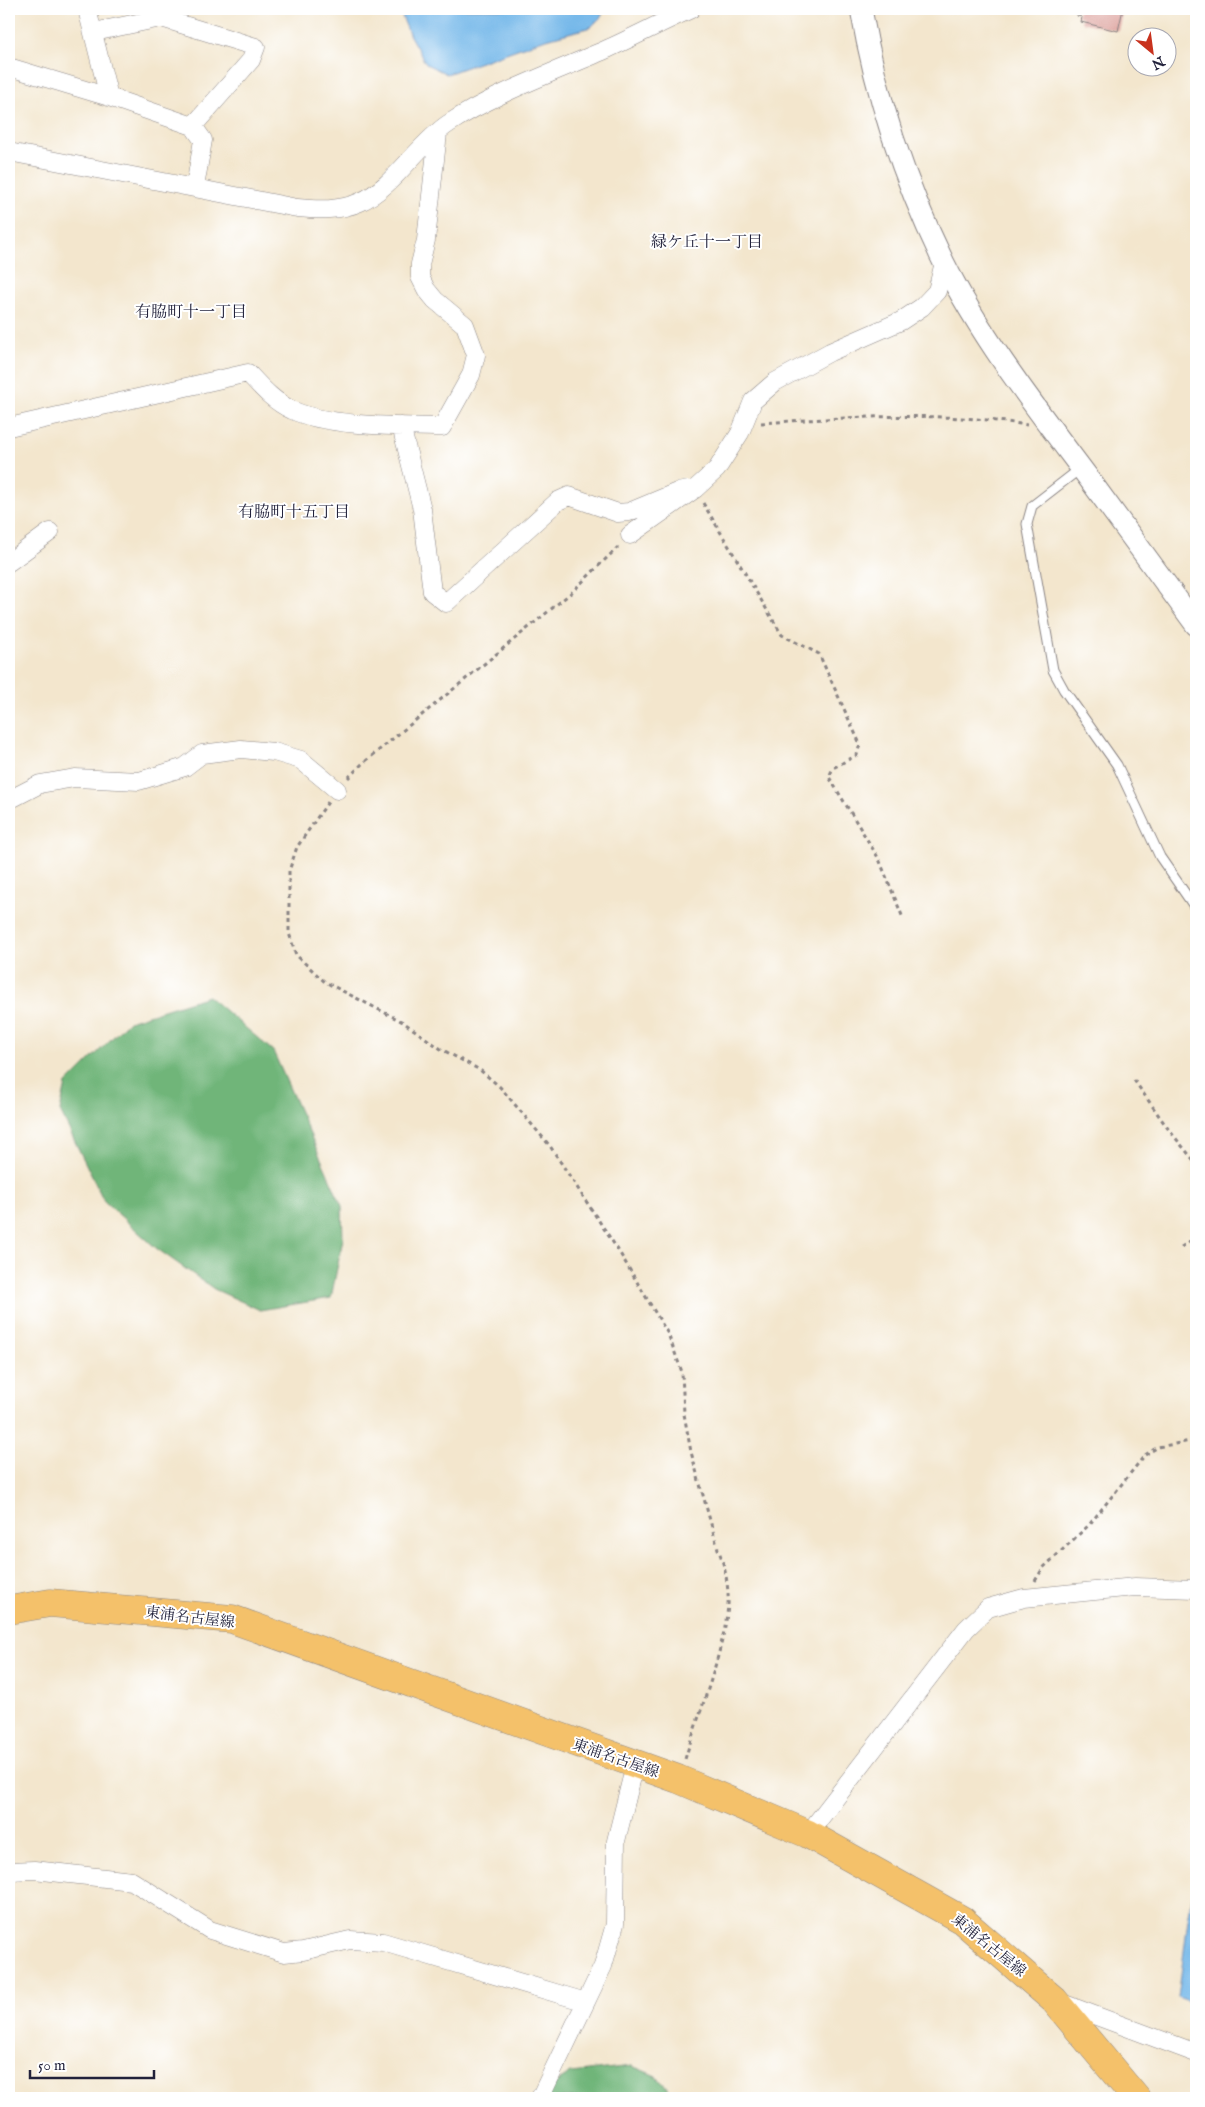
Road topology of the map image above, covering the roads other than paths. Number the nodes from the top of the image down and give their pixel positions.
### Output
1 (86, 9) edge
2 (690, 9) edge
3 (861, 9) edge
4 (94, 32) junction
5 (9, 67) edge
6 (109, 97) junction
7 (193, 126) junction
8 (438, 133) junction
9 (9, 152) edge
10 (195, 186) junction
11 (944, 262) junction
12 (401, 426) junction
13 (9, 427) edge
14 (1081, 468) junction
15 (695, 489) junction
16 (50, 532) dead end
17 (630, 535) road end
18 (9, 562) edge
19 (1196, 625) edge
20 (337, 790) road end
21 (9, 800) edge
22 (1196, 909) edge
23 (1196, 1589) edge
24 (9, 1610) edge
25 (635, 1765) junction
26 (808, 1834) junction
27 (9, 1875) edge
28 (1054, 2000) junction
29 (586, 2002) junction
30 (1196, 2053) edge
31 (540, 2098) edge
32 (1136, 2098) edge

1 - 4 street
2 - 8 street
3 - 11 street
4 - 6 street
4 - 7 street
5 - 6 street
6 - 7 street
7 - 10 street
8 - 10 street
8 - 12 street
9 - 10 street
11 - 14 street
11 - 15 street
12 - 13 street
12 - 15 street
14 - 19 street
14 - 22 lane
15 - 17 street
16 - 18 street
20 - 21 street
23 - 26 street
24 - 25 main road, 東浦名古屋線
25 - 26 main road, 東浦名古屋線
25 - 29 street
26 - 28 main road, 東浦名古屋線
27 - 29 street
28 - 30 street
28 - 32 main road, 東浦名古屋線
29 - 31 street

